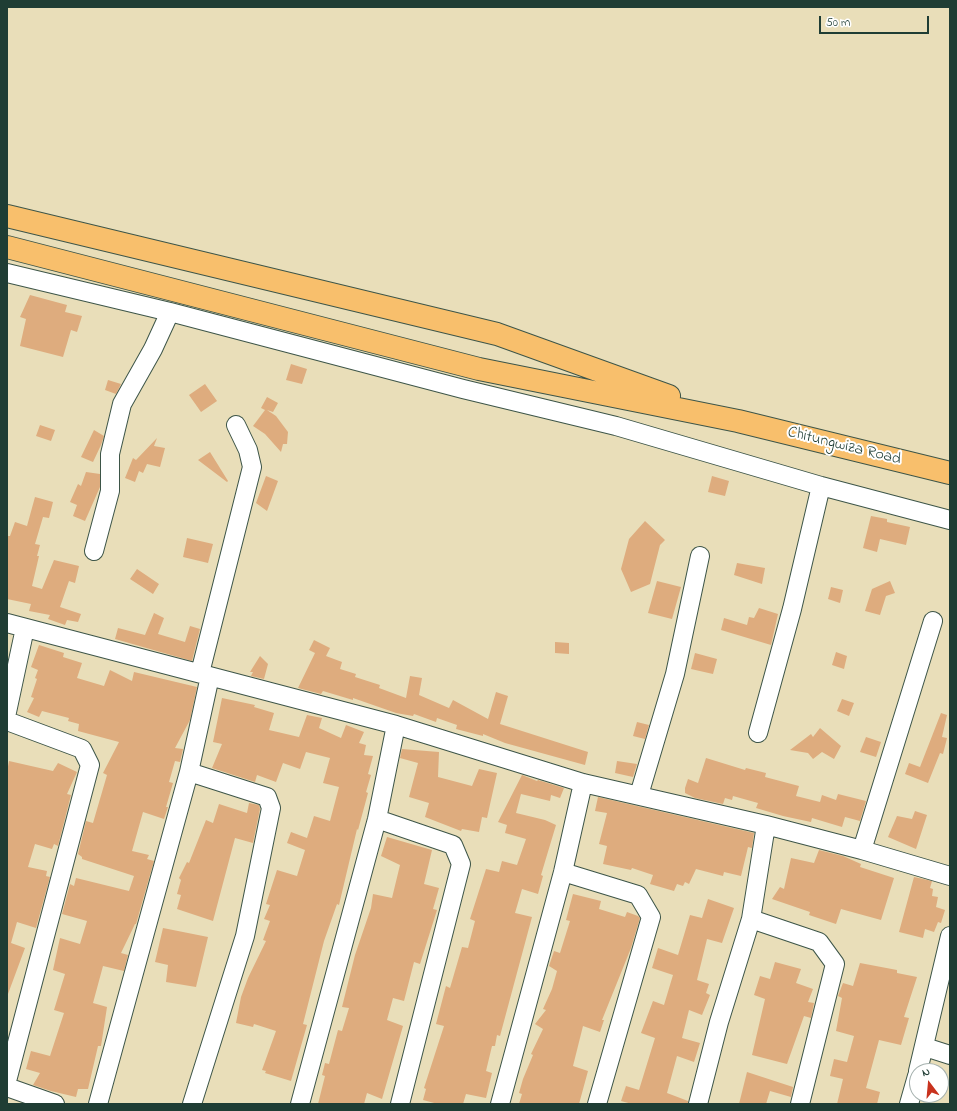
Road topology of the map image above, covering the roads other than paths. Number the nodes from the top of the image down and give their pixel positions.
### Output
1 (7, 216) edge
2 (7, 247) edge
3 (7, 273) edge
4 (170, 312) junction
5 (738, 421) junction
6 (236, 425) dead end
7 (950, 473) edge
8 (821, 486) junction
9 (950, 520) edge
10 (94, 551) dead end
11 (700, 556) dead end
12 (933, 621) dead end
13 (7, 623) edge
14 (25, 628) junction
15 (205, 675) junction
16 (7, 712) edge
17 (7, 721) edge
18 (396, 726) junction
19 (758, 733) dead end
20 (189, 772) junction
21 (583, 783) junction
22 (639, 795) junction
23 (377, 819) junction
24 (766, 825) junction
25 (862, 850) junction
26 (563, 872) junction
27 (950, 876) edge
28 (751, 920) junction
29 (950, 936) edge
30 (925, 1047) junction
31 (950, 1055) edge
32 (920, 1063) edge
33 (7, 1082) edge
34 (7, 1087) edge
35 (55, 1104) edge
36 (98, 1104) edge
37 (192, 1104) edge
38 (300, 1104) edge
39 (400, 1104) edge
40 (500, 1104) edge
41 (597, 1104) edge
42 (698, 1104) edge
43 (800, 1104) edge

1 - 5 main road
2 - 5 main road
3 - 4 street
4 - 8 street
4 - 10 street
5 - 7 main road, Chitungwiza Road
6 - 15 street
8 - 9 street
8 - 19 street
11 - 22 street
12 - 25 street
13 - 14 street
14 - 15 street
14 - 16 street
15 - 18 street
15 - 20 street
17 - 33 street
18 - 21 street
18 - 23 street
20 - 36 street
20 - 37 street
21 - 22 street
21 - 26 street
22 - 24 street
23 - 38 street
23 - 39 street
24 - 25 street
24 - 28 street
25 - 27 street
26 - 40 street
26 - 41 street
28 - 42 street
28 - 43 street
29 - 30 street
30 - 31 street
30 - 32 street
34 - 35 street

